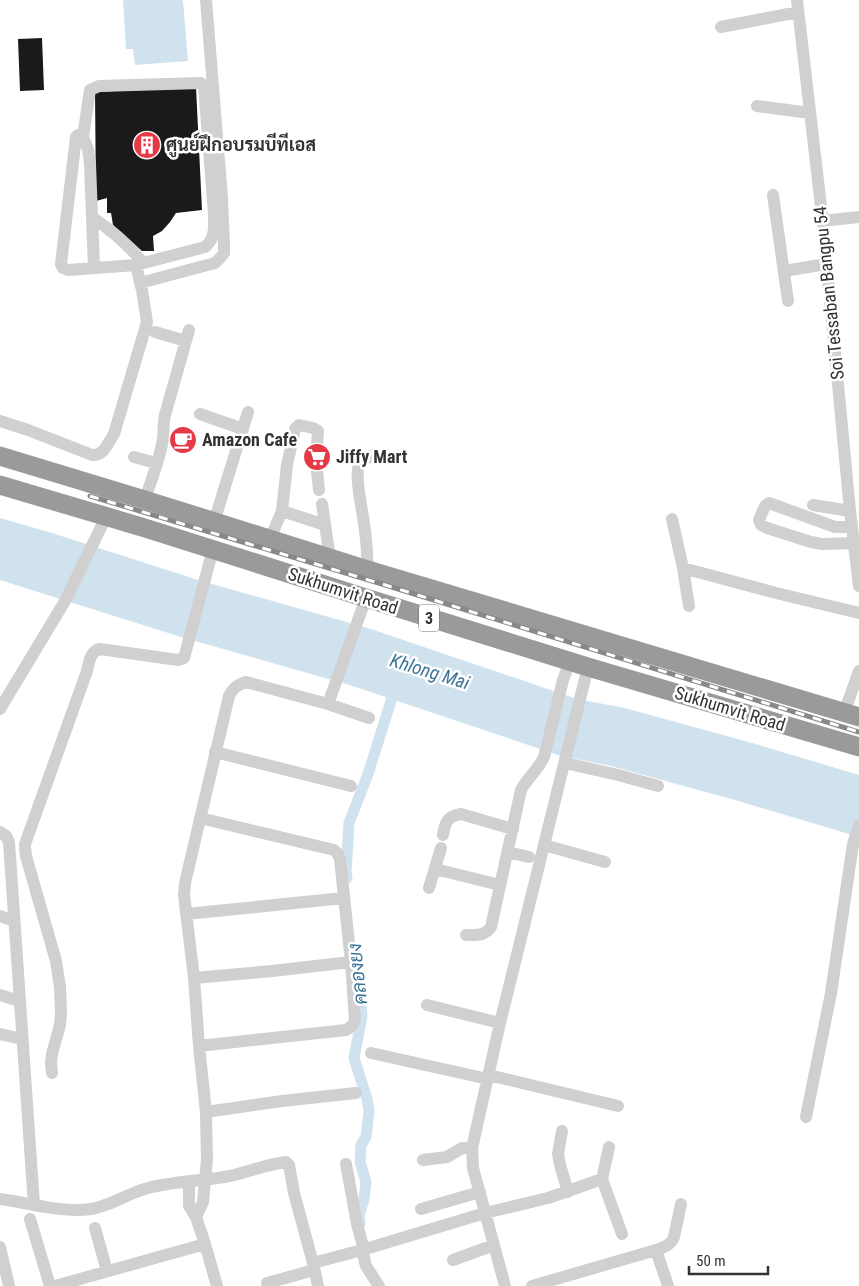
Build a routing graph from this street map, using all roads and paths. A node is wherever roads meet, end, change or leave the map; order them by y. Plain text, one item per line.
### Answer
1 (206, 0) edge
2 (798, 6) edge
3 (721, 27) dead end
4 (757, 106) dead end
5 (810, 113) junction
6 (83, 137) junction
7 (773, 195) dead end
8 (92, 217) junction
9 (859, 217) edge
10 (822, 220) junction
11 (140, 264) junction
12 (826, 264) junction
13 (94, 268) junction
14 (784, 271) junction
15 (141, 286) junction
16 (788, 301) dead end
17 (155, 332) dead end
18 (248, 412) dead end
19 (200, 414) dead end
20 (0, 421) edge
21 (243, 429) junction
22 (374, 455) dead end
23 (0, 456) edge
24 (134, 457) dead end
25 (156, 463) junction
26 (0, 485) edge
27 (319, 490) dead end
28 (145, 500) junction
29 (322, 504) dead end
30 (812, 505) dead end
31 (282, 511) junction
32 (850, 511) junction
33 (106, 517) junction
34 (672, 519) dead end
35 (214, 522) junction
36 (325, 525) junction
37 (830, 525) junction
38 (855, 536) edge
39 (270, 539) junction
40 (825, 544) junction
41 (213, 549) junction
42 (330, 558) junction
43 (683, 568) junction
44 (368, 570) junction
45 (859, 586) edge
46 (363, 606) junction
47 (689, 606) dead end
48 (859, 613) edge
49 (570, 661) junction
50 (588, 667) junction
51 (859, 674) edge
52 (330, 697) junction
53 (1, 705) edge
54 (852, 715) edge
55 (369, 718) dead end
56 (859, 747) edge
57 (215, 752) junction
58 (565, 761) junction
59 (351, 786) dead end
60 (658, 786) dead end
61 (200, 818) junction
62 (859, 826) edge
63 (513, 829) junction
64 (0, 832) edge
65 (544, 845) junction
66 (855, 848) edge
67 (508, 852) junction
68 (529, 857) dead end
69 (605, 862) dead end
70 (435, 869) junction
71 (500, 885) junction
72 (429, 888) dead end
73 (344, 898) junction
74 (186, 914) junction
75 (0, 916) edge
76 (14, 921) junction
77 (466, 935) dead end
78 (351, 962) junction
79 (194, 978) junction
80 (0, 995) edge
81 (19, 1001) junction
82 (427, 1005) dead end
83 (500, 1023) junction
84 (0, 1034) edge
85 (22, 1039) junction
86 (199, 1046) junction
87 (372, 1053) dead end
88 (52, 1073) dead end
89 (488, 1077) junction
90 (356, 1093) dead end
91 (618, 1106) dead end
92 (206, 1112) junction
93 (806, 1117) dead end
94 (562, 1132) dead end
95 (609, 1147) dead end
96 (472, 1148) junction
97 (423, 1160) dead end
98 (346, 1164) dead end
99 (205, 1177) junction
100 (602, 1179) junction
101 (189, 1182) junction
102 (480, 1192) junction
103 (568, 1192) junction
104 (0, 1199) edge
105 (34, 1200) junction
106 (681, 1204) dead end
107 (422, 1209) dead end
108 (485, 1213) junction
109 (196, 1217) junction
110 (30, 1219) dead end
111 (95, 1228) dead end
112 (622, 1234) dead end
113 (206, 1244) junction
114 (494, 1245) junction
115 (0, 1247) edge
116 (365, 1249) junction
117 (656, 1250) junction
118 (453, 1260) dead end
119 (314, 1266) junction
120 (106, 1272) junction
121 (267, 1283) dead end
122 (9, 1286) edge
123 (50, 1286) edge
124 (55, 1286) edge
125 (217, 1286) edge
126 (318, 1286) edge
127 (379, 1286) edge
128 (505, 1286) edge
129 (532, 1286) edge
130 (668, 1286) edge

1 - 15 street
2 - 3 street
2 - 5 street, Soi Tessaban Bangpu 54
4 - 5 street
5 - 10 street, Soi Tessaban Bangpu 54
6 - 8 street
6 - 11 street
6 - 13 street
7 - 14 street
8 - 11 street
8 - 13 street
9 - 10 street
10 - 12 street, Soi Tessaban Bangpu 54
11 - 13 street
11 - 15 street
12 - 14 street
12 - 32 street, Soi Tessaban Bangpu 54
14 - 16 street
15 - 20 street
17 - 25 street
18 - 21 street
19 - 21 street
21 - 35 street
22 - 44 street
23 - 28 highway, Sukhumvit Road / 3
24 - 25 street
25 - 28 street
26 - 33 highway, Sukhumvit Road / 3
27 - 31 street
28 - 35 highway, Sukhumvit Road / 3
29 - 36 street
30 - 32 street
31 - 36 street
31 - 39 street
32 - 38 street, Soi Tessaban Bangpu 54
33 - 41 highway, Sukhumvit Road / 3
33 - 53 street
34 - 43 street
35 - 39 highway, Sukhumvit Road / 3
36 - 42 street
37 - 38 street
37 - 40 street
37 - 40 street
38 - 40 street
38 - 45 street, Soi Tessaban Bangpu 54
39 - 42 highway, Sukhumvit Road / 3
41 - 46 highway, Sukhumvit Road / 3
41 - 88 street
42 - 44 highway, Sukhumvit Road / 3
43 - 47 street
43 - 48 street
44 - 54 highway, Sukhumvit Road / 3
46 - 49 highway, Sukhumvit Road / 3
46 - 52 street
49 - 50 highway, Sukhumvit Road / 3
49 - 63 street
50 - 56 highway, Sukhumvit Road / 3
50 - 58 street
51 - 54 street
52 - 55 street
52 - 57 street
57 - 59 street
57 - 61 street
58 - 60 street
58 - 65 street
61 - 73 street
61 - 74 street
62 - 66 street
63 - 67 street
63 - 70 street
64 - 76 street
65 - 69 street
65 - 83 street
66 - 93 street
67 - 68 street
67 - 71 street
70 - 71 street
70 - 72 street
71 - 77 street
73 - 74 street
73 - 78 street
74 - 79 street
75 - 76 street
76 - 81 street
78 - 79 street
78 - 86 street
79 - 86 street
80 - 81 street
81 - 85 street
82 - 83 street
83 - 89 street
84 - 85 street
85 - 105 street
86 - 92 street
87 - 89 street
89 - 91 street
89 - 96 street
90 - 92 street
92 - 99 street
94 - 103 street
95 - 100 street
96 - 97 street
96 - 102 street
98 - 116 street
99 - 101 street
99 - 109 street
99 - 119 street
100 - 103 street
100 - 112 street
101 - 105 street
101 - 109 street
102 - 107 street
102 - 108 street
103 - 108 street
104 - 105 street
106 - 117 street
108 - 114 street
108 - 116 street
109 - 113 street
110 - 123 street
111 - 120 street
113 - 120 street
113 - 125 street
114 - 118 street
114 - 128 street
115 - 122 street
116 - 119 street
116 - 127 street
117 - 129 street
117 - 130 street
119 - 121 street
119 - 126 street
120 - 124 street

